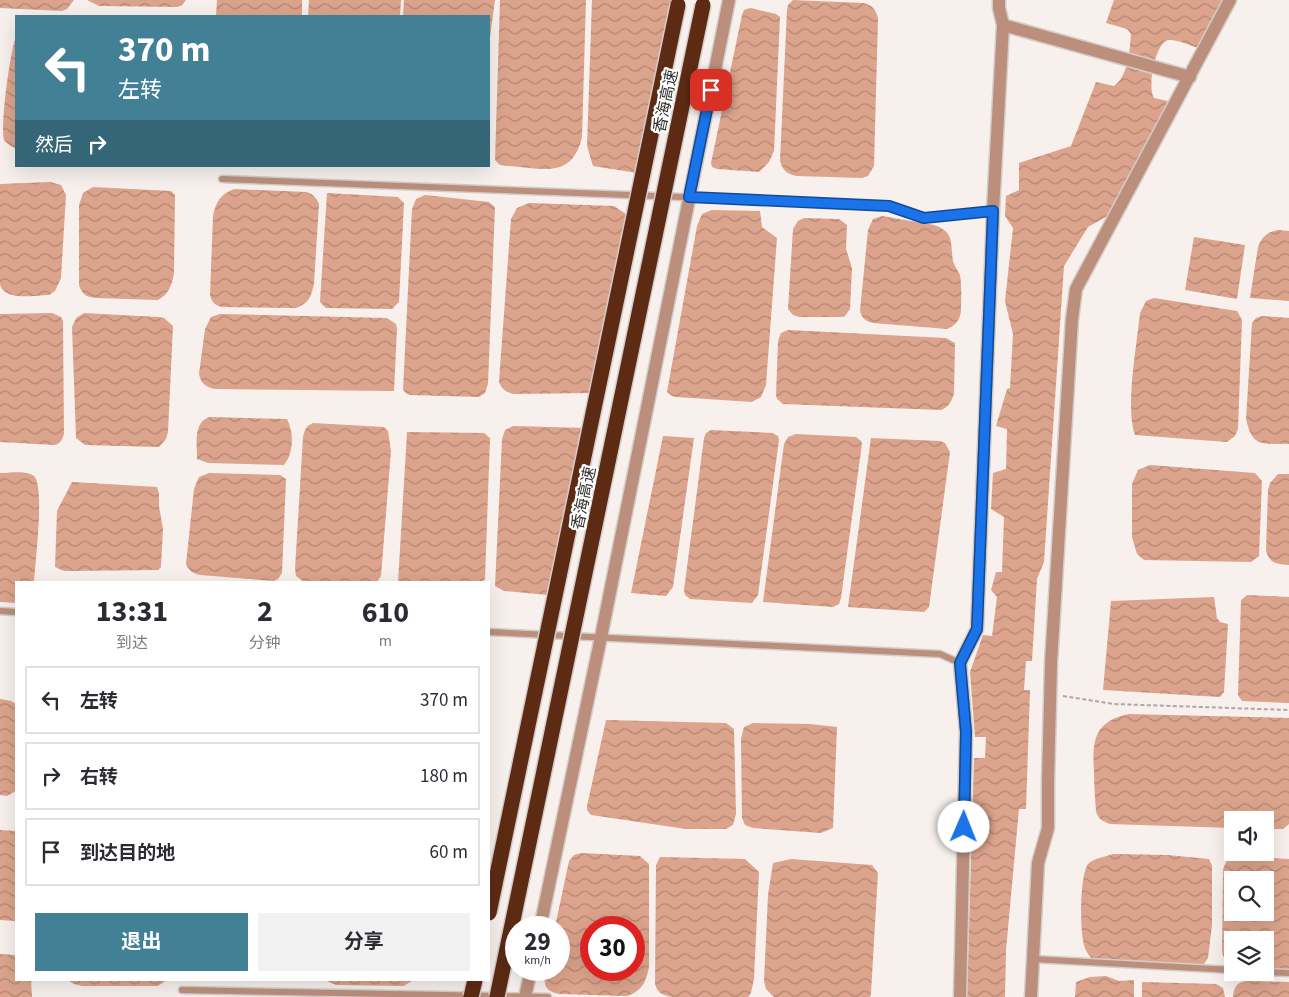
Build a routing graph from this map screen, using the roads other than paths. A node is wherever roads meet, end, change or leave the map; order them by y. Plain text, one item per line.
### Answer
1 (728, 0) edge
2 (999, 0) edge
3 (1230, 0) edge
4 (703, 5) dead end
5 (678, 6) dead end
6 (1002, 26) junction
7 (1190, 77) junction
8 (222, 179) dead end
9 (689, 197) junction
10 (993, 211) junction
11 (0, 612) edge
12 (15, 612) edge
13 (490, 632) edge
14 (601, 637) junction
15 (960, 663) junction
16 (490, 907) edge
17 (543, 916) edge
18 (1033, 959) junction
19 (1224, 970) edge
20 (1274, 973) edge
21 (1289, 974) edge
22 (475, 981) edge
23 (529, 981) edge
24 (182, 990) dead end
25 (471, 997) edge
26 (497, 997) edge
27 (526, 997) edge
28 (548, 997) edge
29 (960, 997) edge
30 (1031, 997) edge

1 - 9 street
2 - 6 street
3 - 7 street
4 - 26 highway, 香海高速, bridge
5 - 16 highway, 香海高速, bridge
6 - 7 street
6 - 10 street
7 - 18 street
8 - 9 lane
9 - 10 lane
9 - 14 street
10 - 15 street
11 - 12 lane
13 - 14 lane
14 - 15 lane
14 - 17 street
15 - 29 street
18 - 19 lane
18 - 30 street
20 - 21 lane
22 - 25 highway, bridge
23 - 27 street
24 - 27 lane
27 - 28 lane

